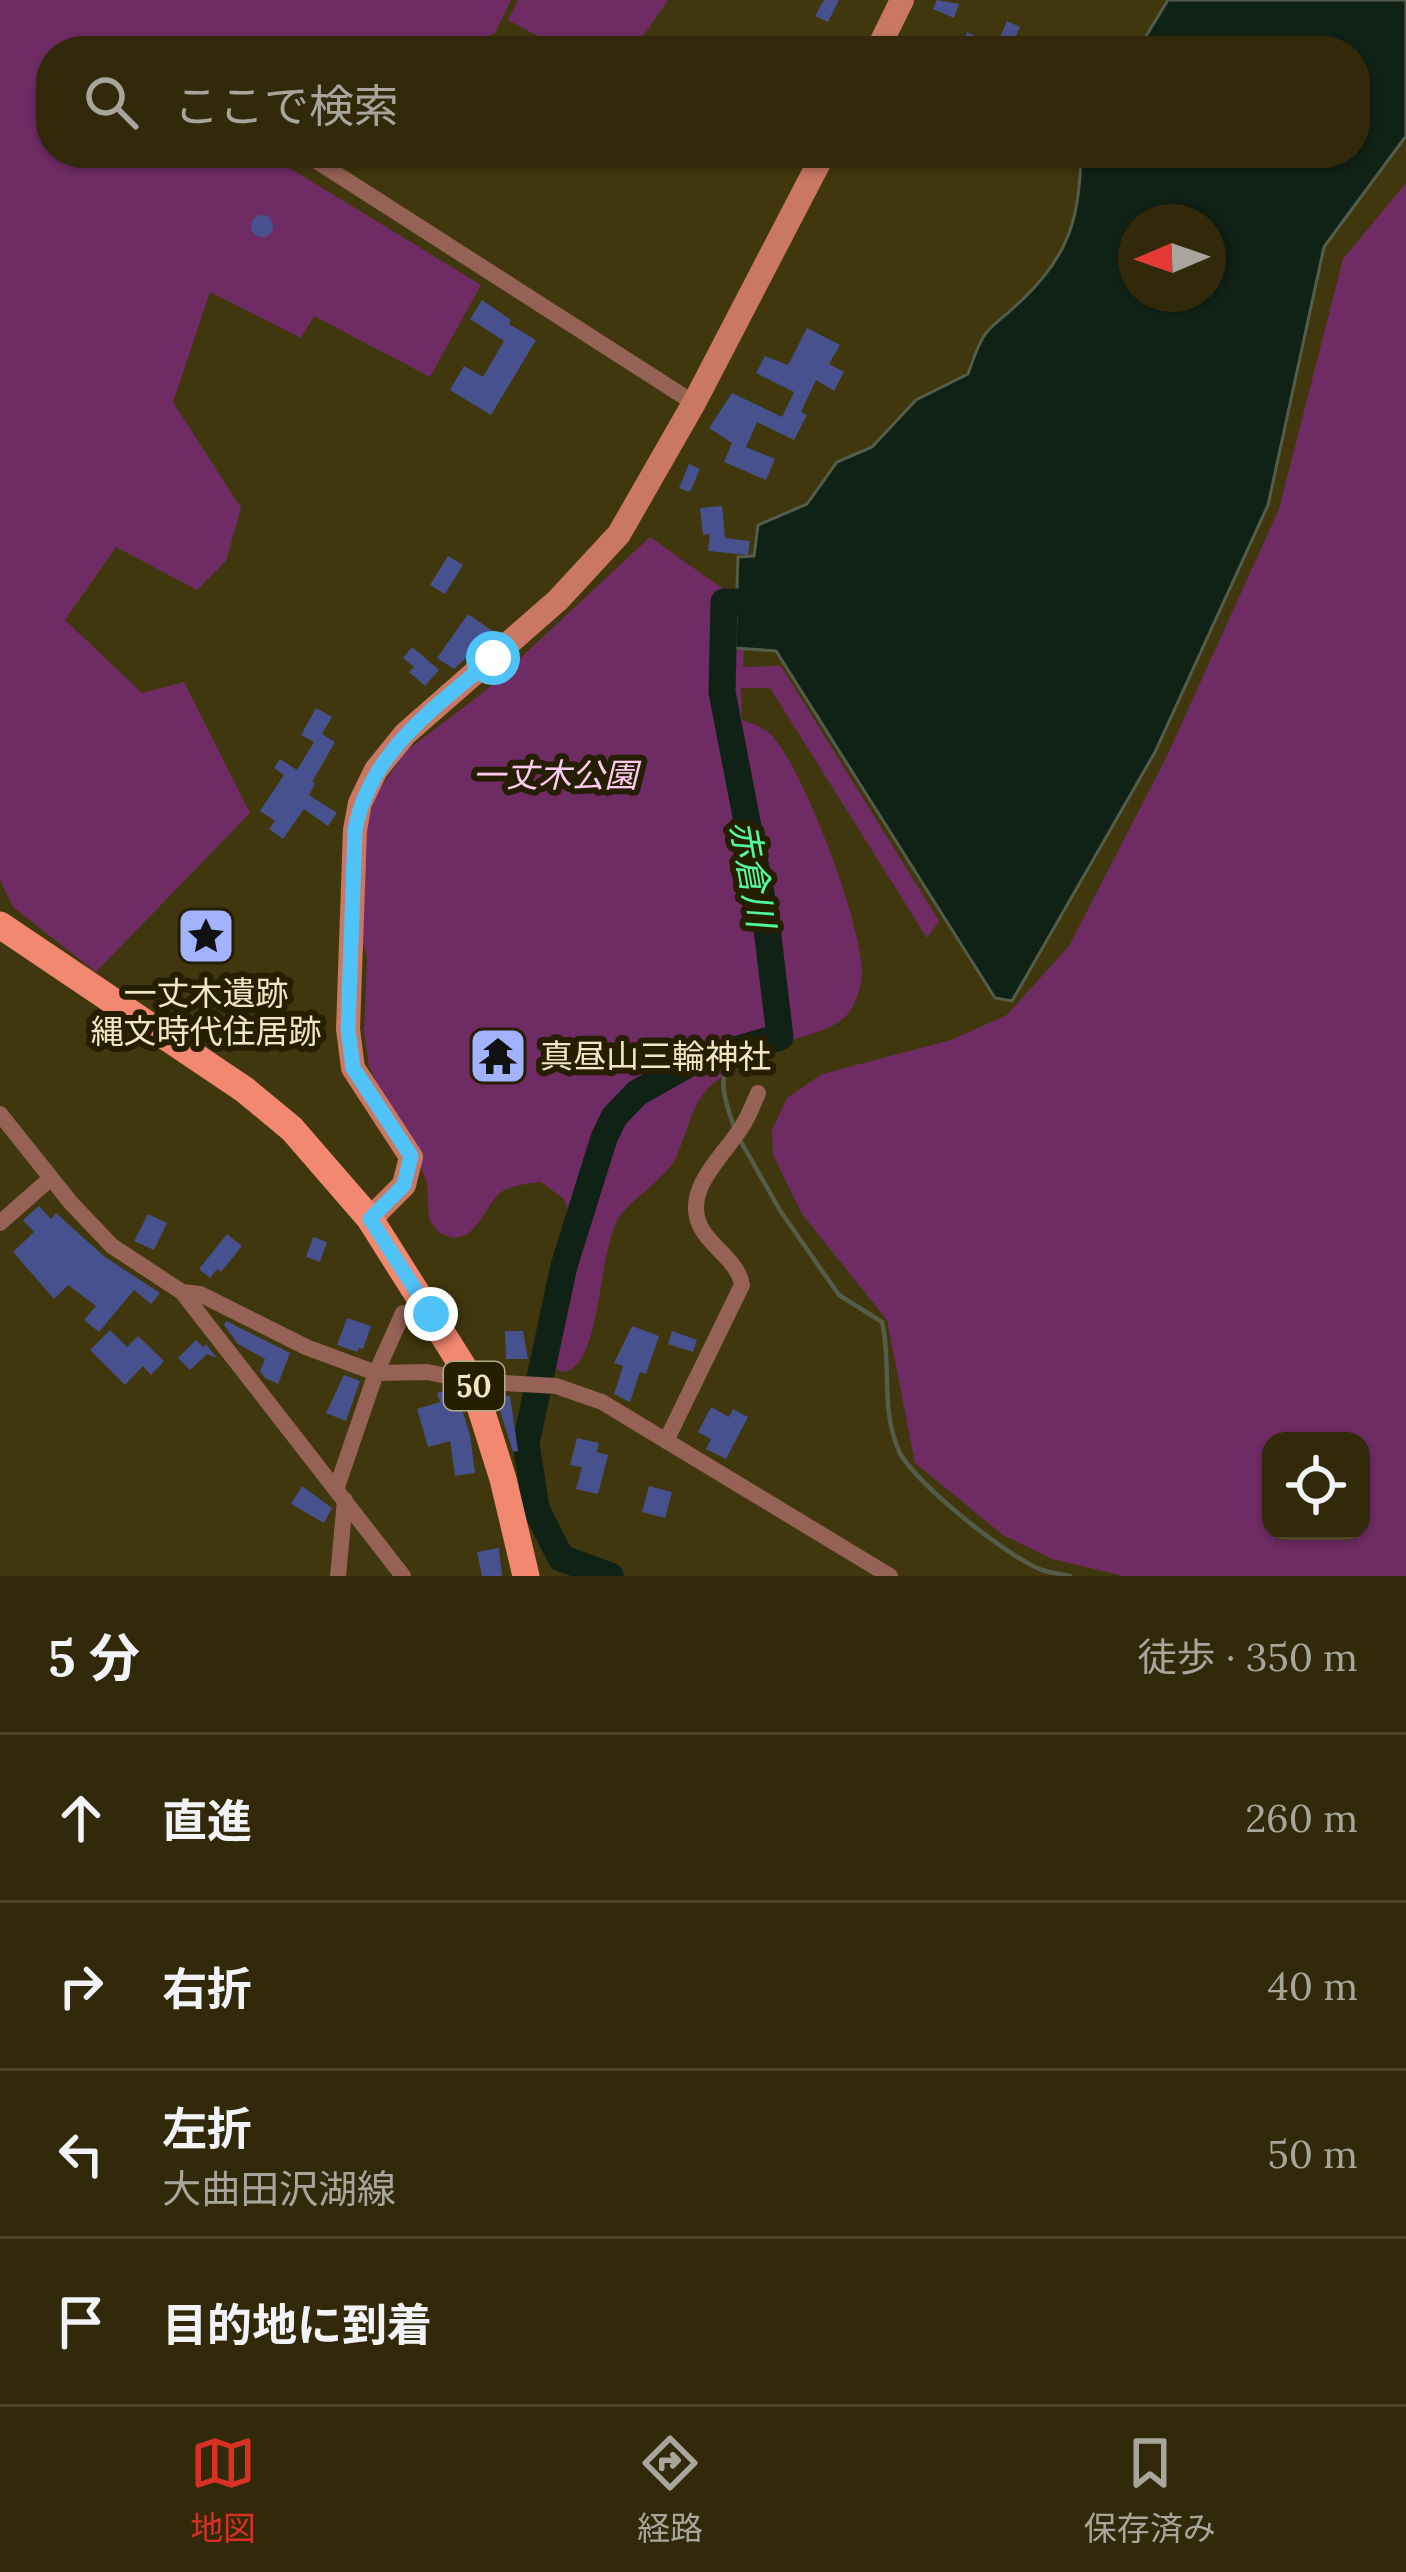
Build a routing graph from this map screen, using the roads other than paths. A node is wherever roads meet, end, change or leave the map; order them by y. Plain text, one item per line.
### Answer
1 (902, 0) edge
2 (884, 36) edge
3 (327, 168) edge
4 (816, 168) edge
5 (694, 403) junction
6 (0, 925) edge
7 (758, 1094) dead end
8 (0, 1114) edge
9 (51, 1178) junction
10 (370, 1219) junction
11 (0, 1223) edge
12 (182, 1292) junction
13 (403, 1312) dead end
14 (376, 1373) junction
15 (472, 1381) junction
16 (666, 1441) junction
17 (341, 1493) junction
18 (338, 1576) edge
19 (403, 1576) edge
20 (526, 1576) edge
21 (890, 1576) edge

1 - 2 street
3 - 5 street
4 - 5 street
5 - 10 street
6 - 10 main road, 50
7 - 16 street
8 - 9 street
9 - 11 street
9 - 12 street
10 - 15 main road, 50
12 - 14 street
12 - 17 street
13 - 14 street
14 - 15 street
14 - 17 street
15 - 16 street
15 - 20 main road, 50
16 - 21 street
17 - 18 street
17 - 19 street

